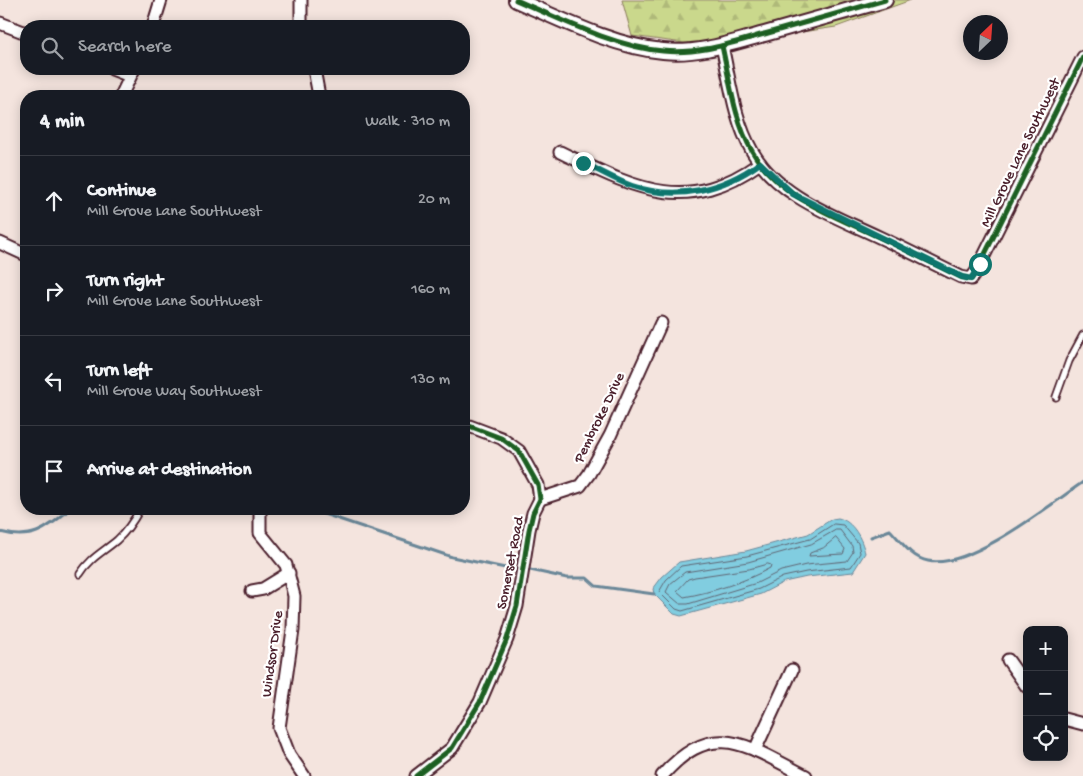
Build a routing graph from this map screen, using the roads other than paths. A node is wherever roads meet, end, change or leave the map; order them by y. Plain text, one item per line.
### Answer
1 (161, 0) edge
2 (300, 0) edge
3 (516, 0) edge
4 (885, 0) edge
5 (155, 20) edge
6 (301, 20) edge
7 (0, 23) edge
8 (20, 31) edge
9 (722, 46) junction
10 (1083, 57) edge
11 (131, 75) edge
12 (315, 75) edge
13 (124, 90) edge
14 (318, 90) edge
15 (560, 152) dead end
16 (760, 163) junction
17 (0, 243) edge
18 (20, 252) edge
19 (661, 323) dead end
20 (1083, 335) edge
21 (1056, 396) dead end
22 (470, 426) edge
23 (540, 498) junction
24 (137, 515) edge
25 (260, 515) edge
26 (290, 573) junction
27 (80, 574) dead end
28 (252, 591) dead end
29 (1008, 660) dead end
30 (792, 670) dead end
31 (1023, 681) edge
32 (1068, 720) edge
33 (1083, 724) edge
34 (755, 750) junction
35 (304, 776) edge
36 (416, 776) edge
37 (662, 776) edge
38 (806, 776) edge

1 - 5 street
2 - 6 street
3 - 9 street
4 - 9 street
7 - 8 street
9 - 16 street, Mill Grove Lane Southwest
10 - 16 street, Mill Grove Lane Southwest
11 - 13 street
12 - 14 street
15 - 16 street
17 - 18 street
19 - 23 street, Pembroke Drive
20 - 21 lane
22 - 23 street
23 - 36 street, Somerset Road
24 - 27 lane
25 - 26 street, Windsor Drive
26 - 28 street
26 - 35 street, Windsor Drive
29 - 31 street
30 - 34 street
32 - 33 street
34 - 37 street
34 - 38 street

